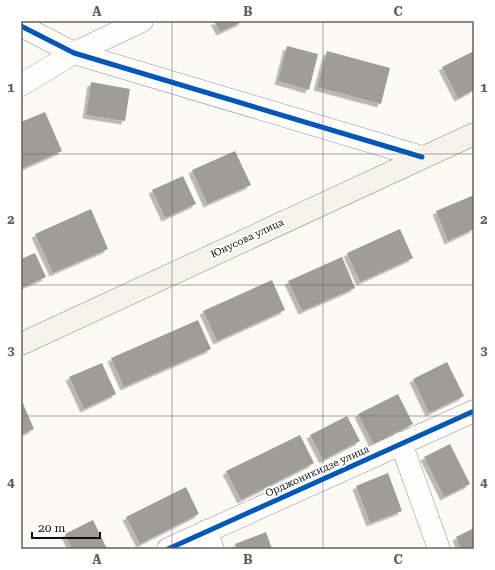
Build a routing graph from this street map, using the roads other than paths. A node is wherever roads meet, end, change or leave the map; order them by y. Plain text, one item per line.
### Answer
1 (142, 21) edge
2 (21, 26) edge
3 (74, 53) junction
4 (21, 85) edge
5 (474, 134) edge
6 (422, 157) junction
7 (21, 344) edge
8 (474, 411) edge
9 (401, 443) junction
10 (210, 540) edge
11 (168, 549) edge
12 (439, 549) edge

1 - 3 street
2 - 3 street
3 - 4 street
3 - 6 street
5 - 6 main road, Юнусова улица
6 - 7 main road, Юнусова улица
8 - 9 street, Орджоникидзе улица
9 - 10 street, Орджоникидзе улица
9 - 12 street
10 - 11 street, Орджоникидзе улица

